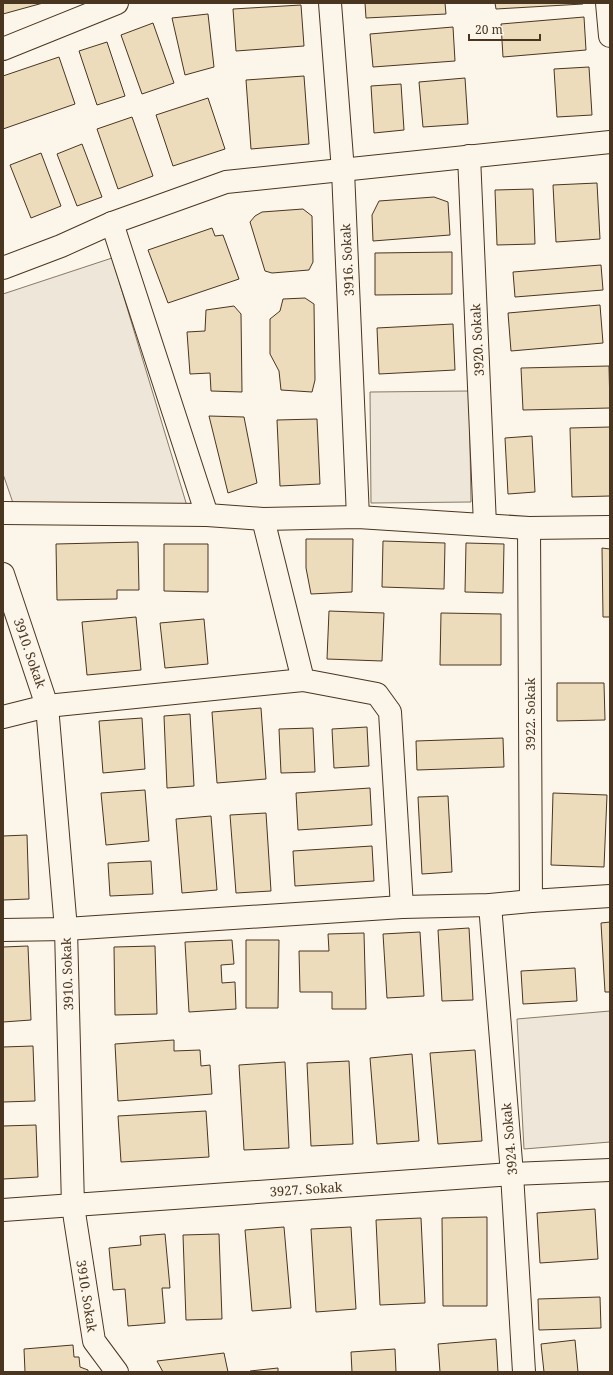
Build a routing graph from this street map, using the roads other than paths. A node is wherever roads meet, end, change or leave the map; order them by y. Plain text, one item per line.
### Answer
1 (117, 3) edge
2 (330, 3) edge
3 (607, 3) edge
4 (610, 36) edge
5 (3, 49) edge
6 (610, 142) edge
7 (469, 156) junction
8 (343, 171) junction
9 (112, 223) junction
10 (3, 268) edge
11 (3, 513) edge
12 (207, 515) junction
13 (358, 517) junction
14 (263, 519) junction
15 (485, 525) junction
16 (610, 527) edge
17 (529, 528) junction
18 (3, 574) edge
19 (303, 680) junction
20 (47, 706) junction
21 (3, 717) edge
22 (610, 896) edge
23 (531, 900) junction
24 (490, 906) junction
25 (402, 907) junction
26 (66, 929) junction
27 (3, 930) edge
28 (610, 1170) edge
29 (512, 1174) junction
30 (73, 1206) junction
31 (3, 1210) edge
32 (117, 1372) edge
33 (524, 1372) edge

1 - 5 street
2 - 8 street, 3916. Sokak
3 - 4 street
6 - 7 street
7 - 8 street
7 - 15 street, 3920. Sokak
8 - 9 street
8 - 13 street, 3916. Sokak
9 - 10 street
9 - 12 street
11 - 12 street
12 - 14 street
13 - 14 street
13 - 15 street
14 - 19 street
15 - 17 street
16 - 17 street
17 - 23 street, 3922. Sokak
18 - 20 street, 3910. Sokak
19 - 20 street
19 - 25 street
20 - 21 street
20 - 26 street, 3910. Sokak
22 - 23 street
23 - 24 street
24 - 25 street
24 - 29 street, 3924. Sokak
25 - 26 street
26 - 27 street
26 - 30 street, 3910. Sokak
28 - 29 street, 3927. Sokak
29 - 30 street, 3927. Sokak
29 - 33 street, 3924. Sokak
30 - 31 street, 3927. Sokak
30 - 32 street, 3910. Sokak

